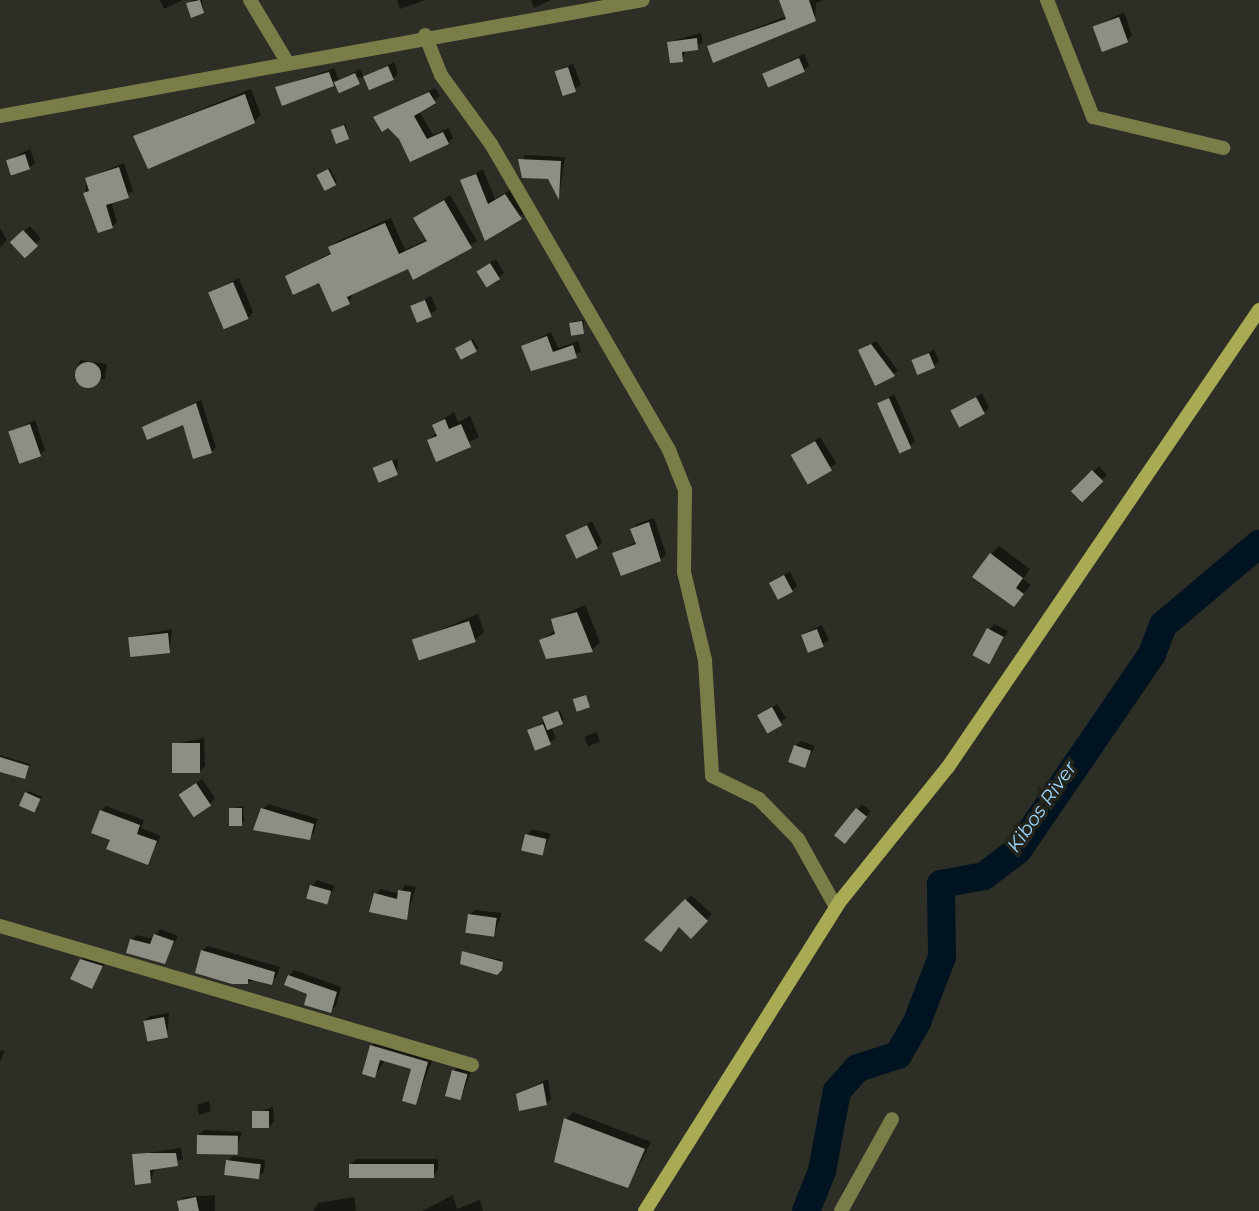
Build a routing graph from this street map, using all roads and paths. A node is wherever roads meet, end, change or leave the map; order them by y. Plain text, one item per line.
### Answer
1 (250, 0) edge
2 (643, 0) edge
3 (1047, 0) edge
4 (425, 35) junction
5 (286, 60) junction
6 (0, 116) edge
7 (1223, 148) dead end
8 (1259, 310) edge
9 (836, 907) junction
10 (0, 926) edge
11 (472, 1065) dead end
12 (891, 1119) dead end
13 (645, 1211) edge
14 (841, 1211) edge

1 - 5 street
2 - 4 street
3 - 7 street
4 - 5 street
4 - 9 street
5 - 6 street
8 - 9 main road
9 - 13 main road
10 - 11 street
12 - 14 street

